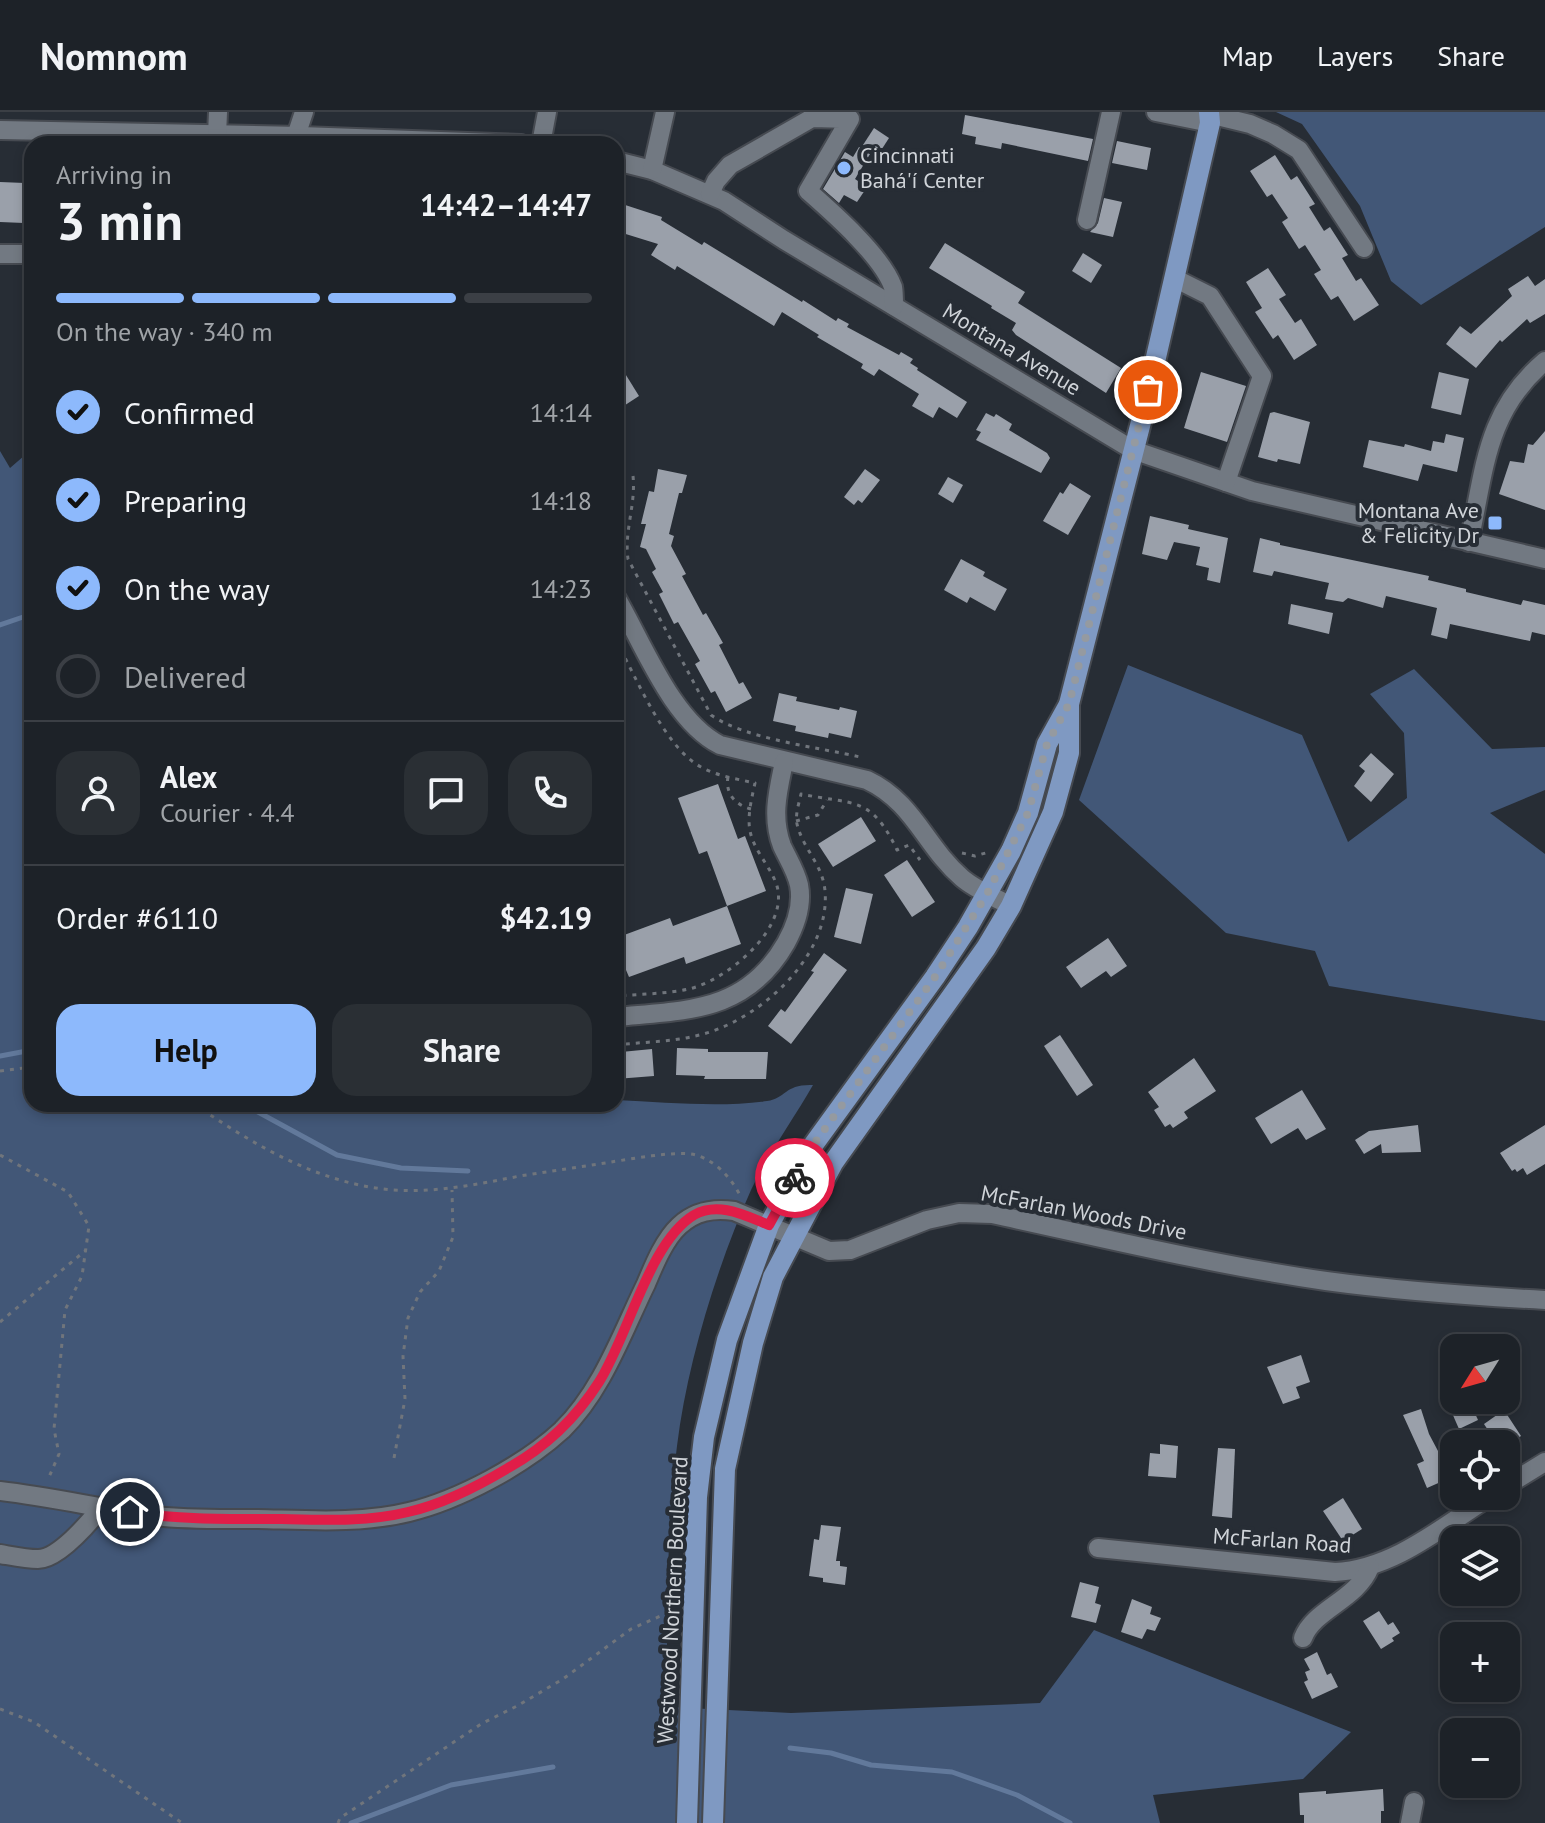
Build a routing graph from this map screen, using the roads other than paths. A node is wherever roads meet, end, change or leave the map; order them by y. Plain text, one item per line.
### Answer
1 (218, 112) edge
2 (304, 112) edge
3 (547, 112) edge
4 (665, 112) edge
5 (1111, 112) edge
6 (1156, 112) edge
7 (1213, 115) edge
8 (0, 130) edge
9 (217, 135) junction
10 (26, 136) edge
11 (156, 136) edge
12 (227, 136) edge
13 (299, 136) edge
14 (542, 136) edge
15 (624, 163) edge
16 (652, 170) junction
17 (710, 194) junction
18 (1087, 220) dead end
19 (1364, 248) dead end
20 (0, 254) edge
21 (24, 254) edge
22 (1174, 278) junction
23 (894, 306) junction
24 (1545, 361) edge
25 (1133, 450) junction
26 (1226, 482) junction
27 (1469, 542) junction
28 (1545, 559) edge
29 (624, 616) edge
30 (1069, 704) junction
31 (784, 762) junction
32 (987, 894) junction
33 (1011, 906) junction
34 (624, 1016) edge
35 (769, 1225) junction
36 (792, 1237) junction
37 (1545, 1300) edge
38 (1545, 1462) edge
39 (1520, 1477) edge
40 (0, 1491) edge
41 (101, 1508) junction
42 (1469, 1510) edge
43 (1098, 1548) dead end
44 (0, 1554) edge
45 (1370, 1567) junction
46 (692, 1633) junction
47 (718, 1634) junction
48 (1303, 1638) dead end
49 (1414, 1802) dead end
50 (687, 1823) edge
51 (713, 1823) edge
52 (1410, 1823) edge

1 - 9 street
2 - 13 street
3 - 14 street
4 - 16 street
5 - 18 street
6 - 7 street
7 - 19 street
7 - 22 main road, Westwood Northern Boulevard
8 - 10 street
9 - 11 street
9 - 12 street
15 - 16 street, Montana Avenue
16 - 17 street, Montana Avenue
17 - 23 street, Montana Avenue
17 - 23 street
20 - 21 street
22 - 25 main road, Westwood Northern Boulevard
22 - 26 street
23 - 25 street, Montana Avenue
24 - 27 street
25 - 26 street, Montana Avenue
25 - 30 main road, Westwood Northern Boulevard
26 - 27 street, Montana Avenue
27 - 28 street, Montana Avenue
29 - 31 street
30 - 32 main road, Westwood Northern Boulevard
30 - 33 main road, Westwood Northern Boulevard
31 - 32 street
31 - 34 street
32 - 33 street
32 - 35 main road, Westwood Northern Boulevard
33 - 36 main road, Westwood Northern Boulevard
35 - 36 street, McFarlan Woods Drive
35 - 41 street, McFarlan Woods Drive
35 - 46 main road, Westwood Northern Boulevard
36 - 37 street, McFarlan Woods Drive
36 - 47 main road, Westwood Northern Boulevard
38 - 39 street
40 - 41 street, McFarlan Woods Drive
41 - 44 street
42 - 45 street, McFarlan Road
43 - 45 street, McFarlan Road
45 - 48 street
46 - 47 street
46 - 50 main road, Westwood Northern Boulevard
47 - 51 main road, Westwood Northern Boulevard
49 - 52 street

